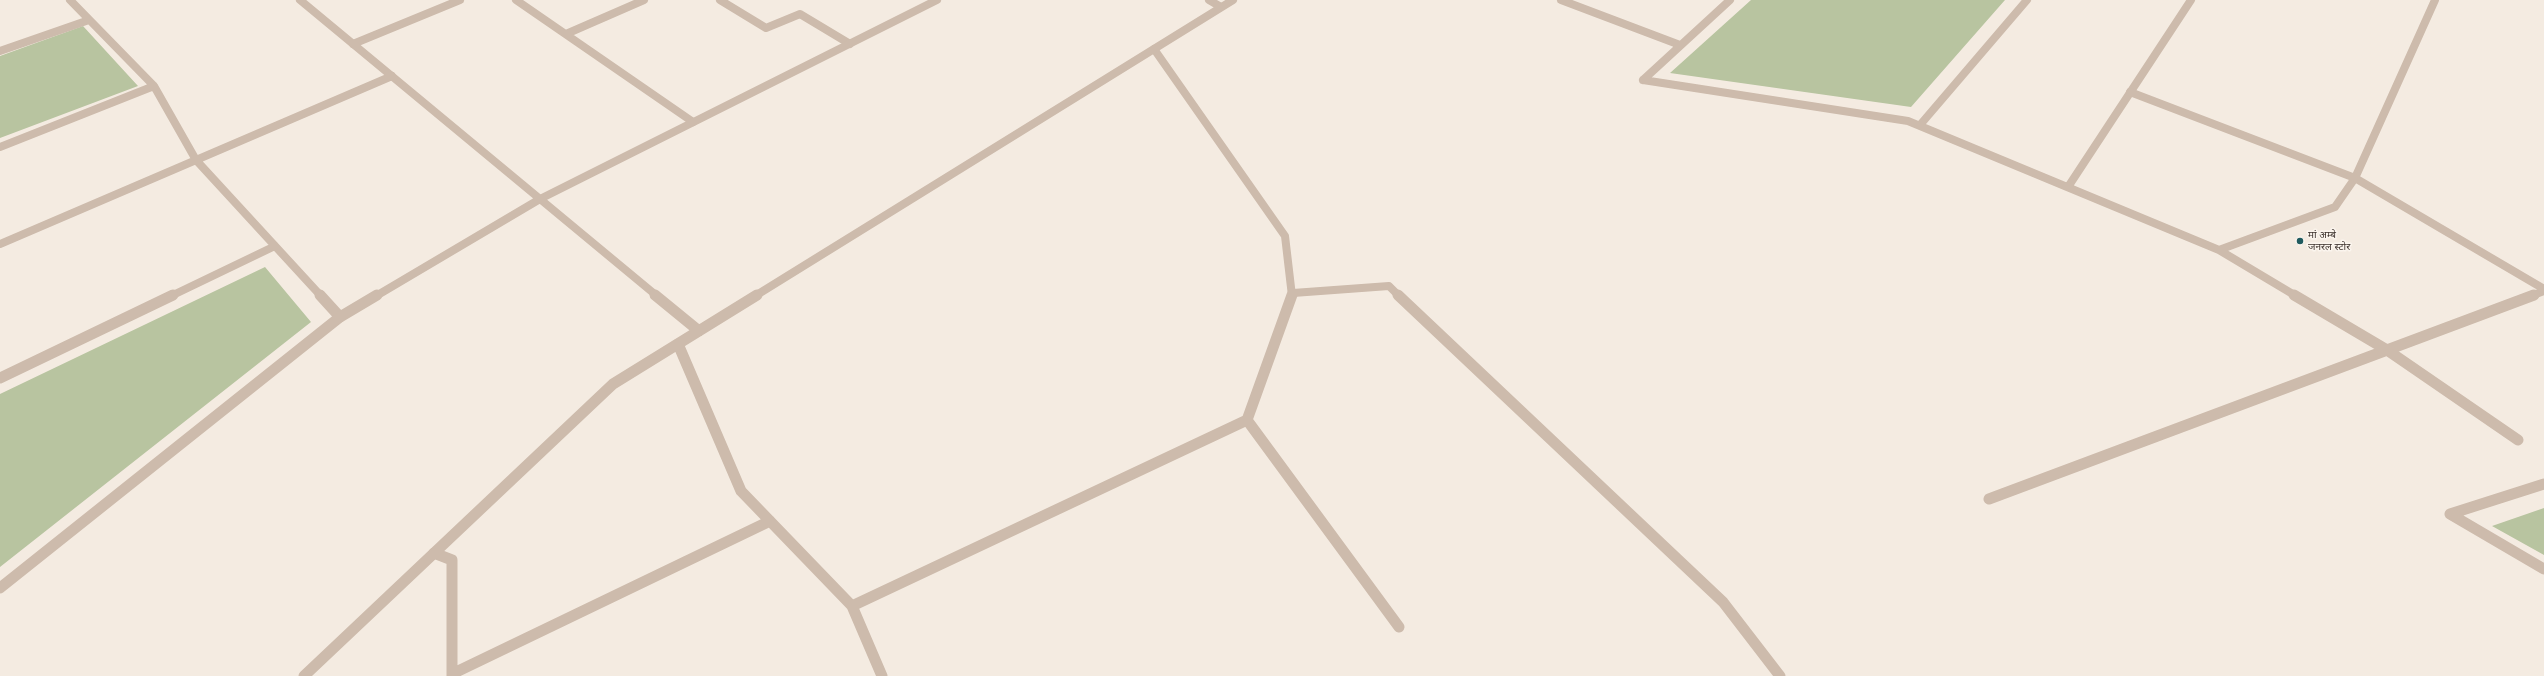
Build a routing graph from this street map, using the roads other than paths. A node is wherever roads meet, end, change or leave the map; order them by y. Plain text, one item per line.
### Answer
1 (70, 0) edge
2 (300, 0) edge
3 (460, 0) edge
4 (516, 0) edge
5 (644, 0) edge
6 (720, 0) edge
7 (938, 0) edge
8 (1209, 0) edge
9 (1233, 0) edge
10 (1561, 0) edge
11 (1730, 0) edge
12 (2027, 0) edge
13 (2191, 0) edge
14 (2435, 0) edge
15 (1221, 7) junction
16 (89, 20) junction
17 (566, 34) junction
18 (353, 44) junction
19 (850, 44) junction
20 (1680, 45) junction
21 (1154, 49) junction
22 (0, 51) edge
23 (392, 76) junction
24 (154, 86) junction
25 (2130, 92) junction
26 (693, 122) junction
27 (1920, 125) junction
28 (0, 147) edge
29 (196, 160) junction
30 (2355, 178) junction
31 (2068, 187) junction
32 (540, 199) junction
33 (0, 244) edge
34 (275, 246) junction
35 (2219, 250) junction
36 (2544, 290) edge
37 (1293, 293) junction
38 (340, 317) junction
39 (699, 331) junction
40 (678, 344) junction
41 (2386, 350) junction
42 (0, 378) edge
43 (1248, 420) junction
44 (2518, 440) dead end
45 (2544, 484) edge
46 (1989, 499) dead end
47 (770, 521) junction
48 (434, 553) junction
49 (2544, 569) edge
50 (0, 588) edge
51 (852, 606) junction
52 (1399, 627) dead end
53 (452, 675) edge
54 (304, 676) edge
55 (882, 676) edge
56 (1780, 676) edge

1 - 16 street
2 - 18 street
3 - 18 street
4 - 17 street
5 - 17 street
6 - 19 street
7 - 19 street
8 - 15 street
9 - 15 street
10 - 20 street
11 - 20 street
12 - 27 street
13 - 25 street
14 - 30 street
15 - 21 street
16 - 22 street
16 - 24 street
17 - 26 street
18 - 23 street
19 - 26 street
20 - 27 street
21 - 37 street
21 - 39 street
23 - 29 street
23 - 32 street
24 - 28 street
24 - 29 street
25 - 30 street
25 - 31 street
26 - 32 street
27 - 31 street
29 - 33 street
29 - 34 street
30 - 35 street
30 - 36 street
31 - 35 street
32 - 38 street
32 - 39 street
34 - 38 street
34 - 42 street
35 - 41 street
36 - 41 street
37 - 43 street
37 - 56 street
38 - 50 street
39 - 40 street
40 - 47 street
40 - 48 street
41 - 44 street
41 - 46 street
43 - 51 street
43 - 52 street
45 - 49 street
47 - 51 street
47 - 53 street
48 - 53 street
48 - 54 street
51 - 55 street

